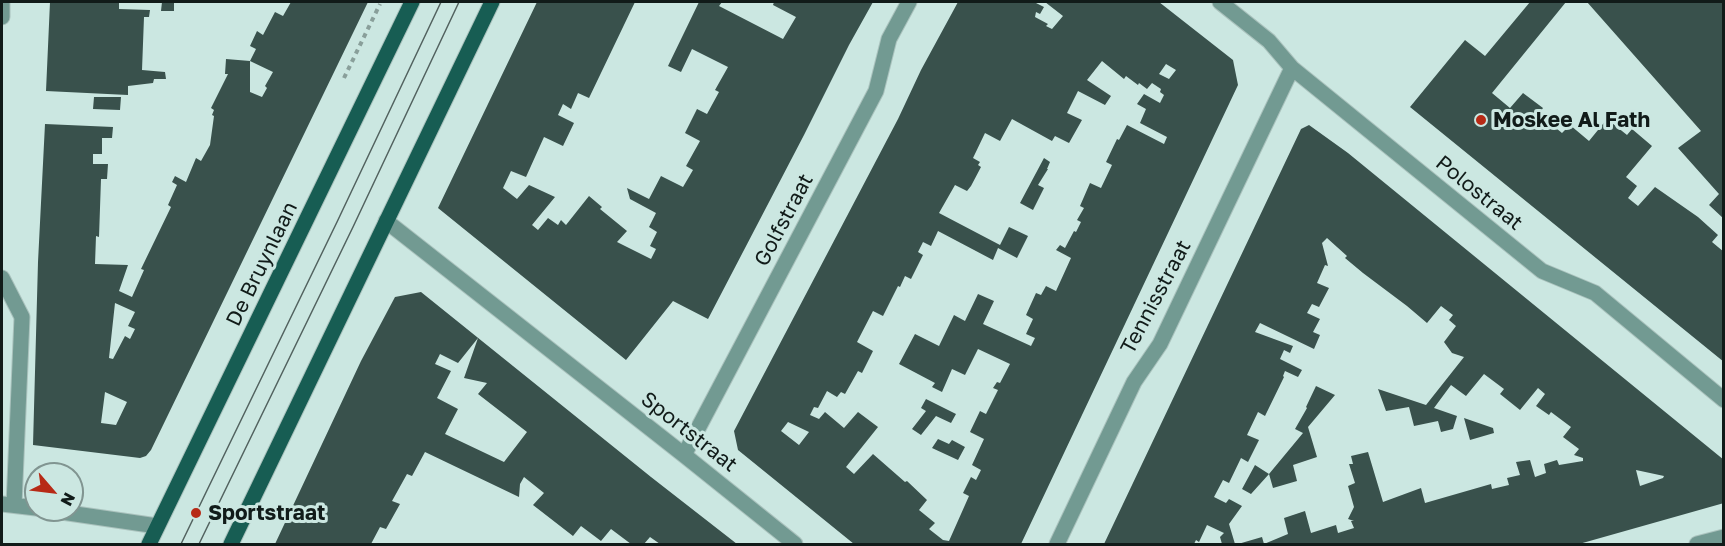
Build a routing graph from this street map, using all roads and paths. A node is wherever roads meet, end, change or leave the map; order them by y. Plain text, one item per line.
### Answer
1 (2, 2) edge
2 (412, 2) edge
3 (492, 2) edge
4 (909, 2) edge
5 (1220, 2) edge
6 (2, 17) edge
7 (1292, 68) junction
8 (386, 221) junction
9 (2, 278) edge
10 (1724, 400) edge
11 (684, 455) junction
12 (8, 504) edge
13 (24, 506) edge
14 (84, 515) edge
15 (157, 526) junction
16 (1724, 537) edge
17 (148, 544) edge
18 (231, 544) edge
19 (795, 544) edge
20 (1058, 544) edge
21 (1696, 544) edge

1 - 6 street
2 - 15 main road, De Bruynlaan
3 - 8 main road
4 - 11 street, Golfstraat
5 - 7 street, Polostraat
7 - 10 street, Polostraat
7 - 20 street, Tennisstraat
8 - 11 street, Sportstraat
8 - 18 main road
9 - 12 street
11 - 19 street, Sportstraat
12 - 13 street
14 - 15 street
15 - 17 main road, De Bruynlaan
16 - 21 street

